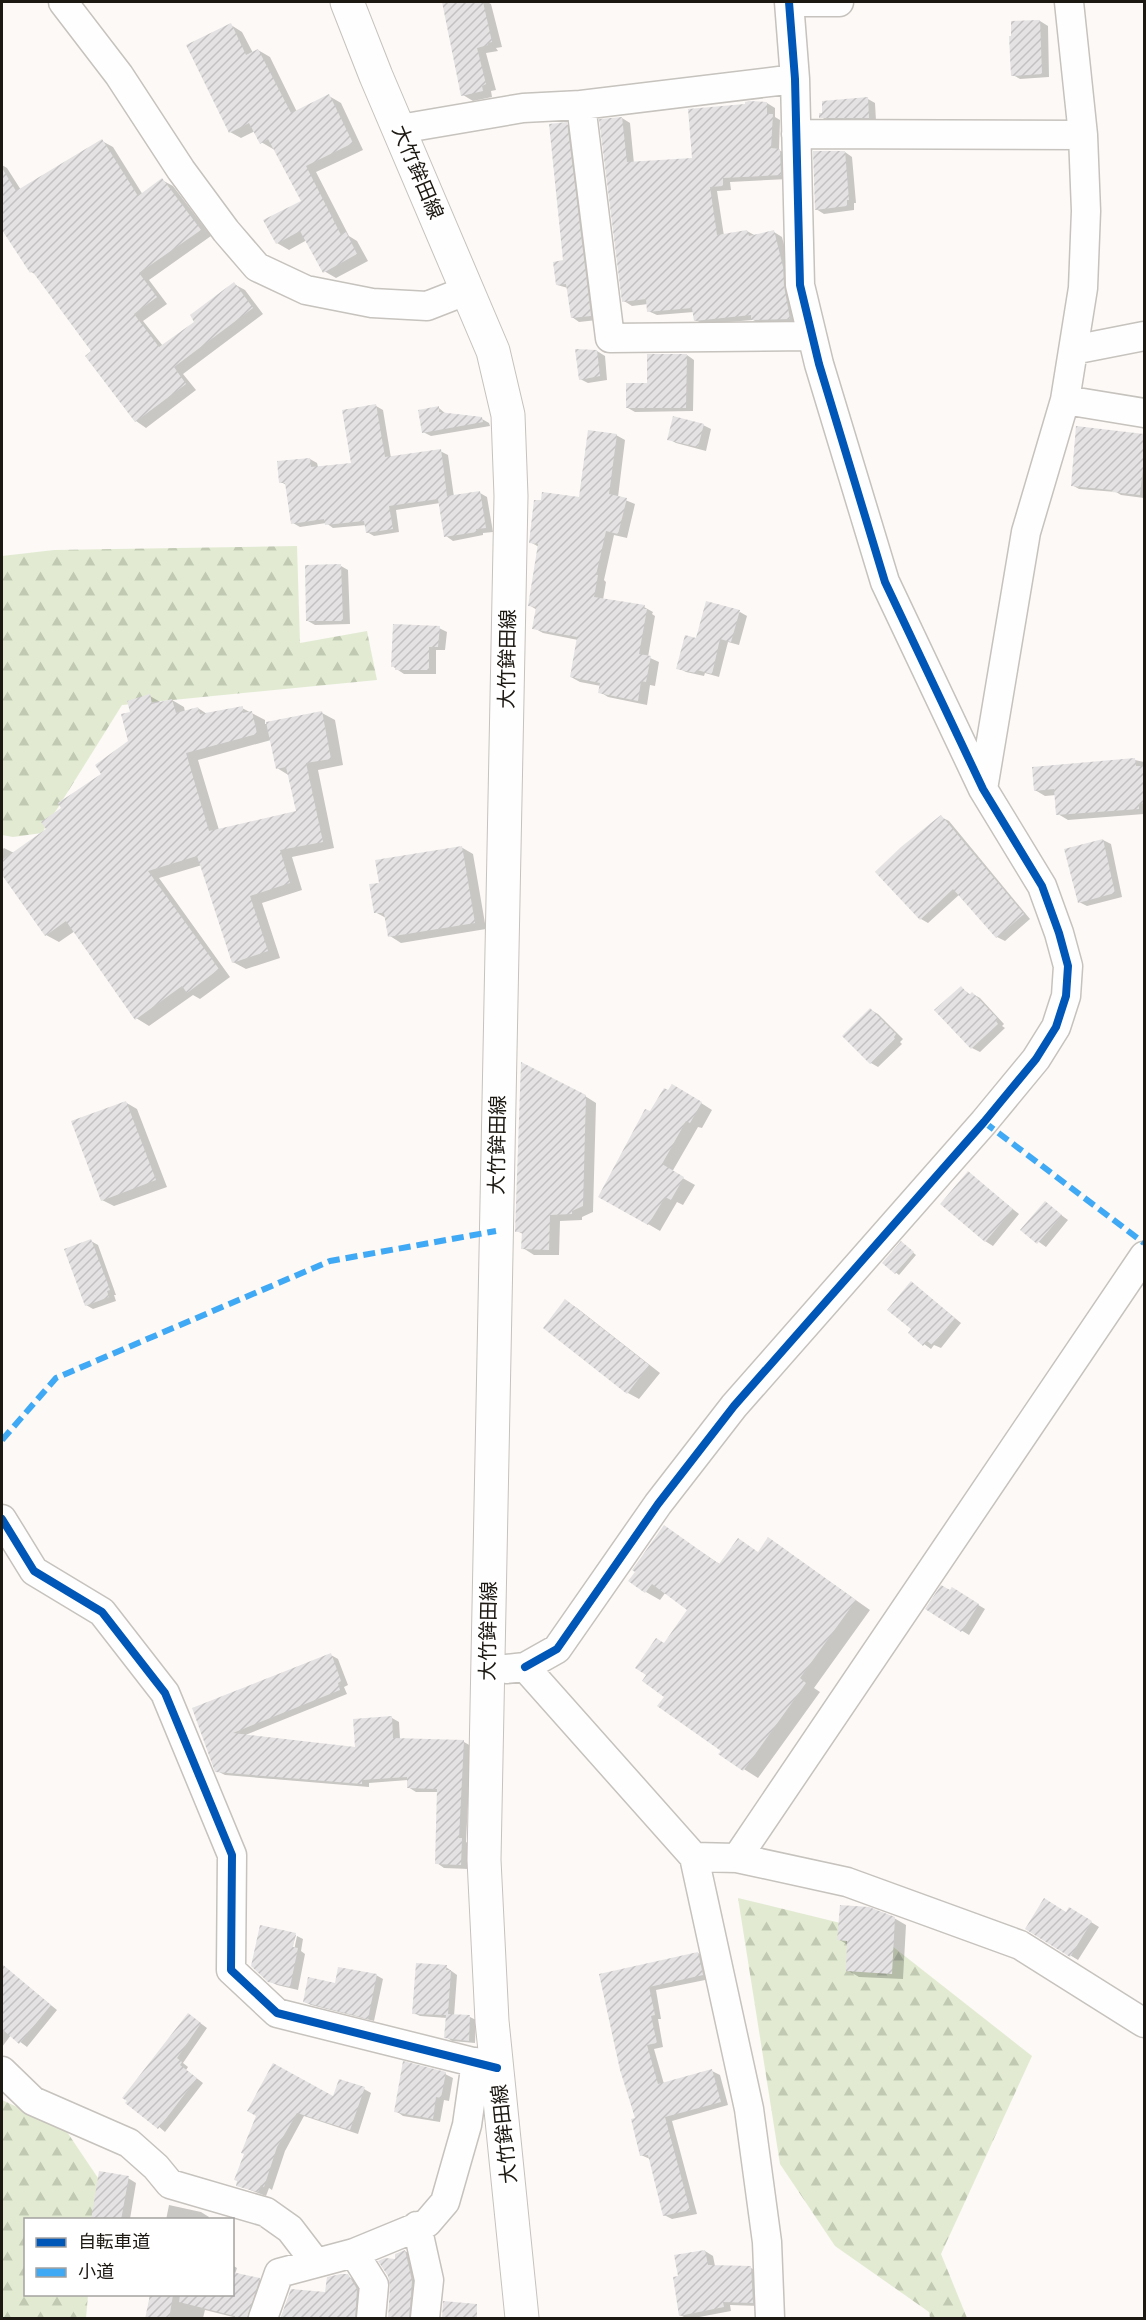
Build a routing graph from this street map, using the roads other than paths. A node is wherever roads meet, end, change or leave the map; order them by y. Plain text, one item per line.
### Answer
1 (63, 2) edge
2 (348, 2) edge
3 (789, 2) edge
4 (839, 2) edge
5 (1069, 2) edge
6 (795, 80) junction
7 (581, 105) junction
8 (400, 129) junction
9 (796, 134) junction
10 (1083, 135) junction
11 (468, 290) junction
12 (812, 336) junction
13 (1144, 336) edge
14 (1073, 350) junction
15 (1065, 400) junction
16 (1144, 412) edge
17 (983, 789) junction
18 (1144, 1256) edge
19 (2, 1519) edge
20 (525, 1667) junction
21 (487, 1670) junction
22 (694, 1857) junction
23 (737, 1858) junction
24 (1144, 2023) edge
25 (487, 2065) junction
26 (2, 2071) edge
27 (417, 2226) junction
28 (354, 2253) junction
29 (316, 2264) junction
30 (263, 2319) edge
31 (371, 2319) edge
32 (425, 2319) edge
33 (522, 2319) edge
34 (770, 2319) edge

1 - 11 street
2 - 8 main road, 大竹鉾田線
3 - 4 street
3 - 6 street
5 - 10 street
6 - 7 street
6 - 9 street
7 - 8 street
7 - 12 street
8 - 11 main road, 大竹鉾田線
9 - 10 street
9 - 12 street
10 - 14 street
11 - 21 main road, 大竹鉾田線
12 - 17 street
13 - 14 street
14 - 15 street
15 - 16 street
15 - 17 street
17 - 20 street
18 - 23 street
19 - 25 street
20 - 21 street
20 - 22 street
21 - 25 main road, 大竹鉾田線
22 - 23 street
22 - 34 street
23 - 24 street
25 - 27 street
25 - 33 main road, 大竹鉾田線
26 - 29 street
27 - 28 street
27 - 32 street
28 - 29 street
28 - 31 street
29 - 30 street

